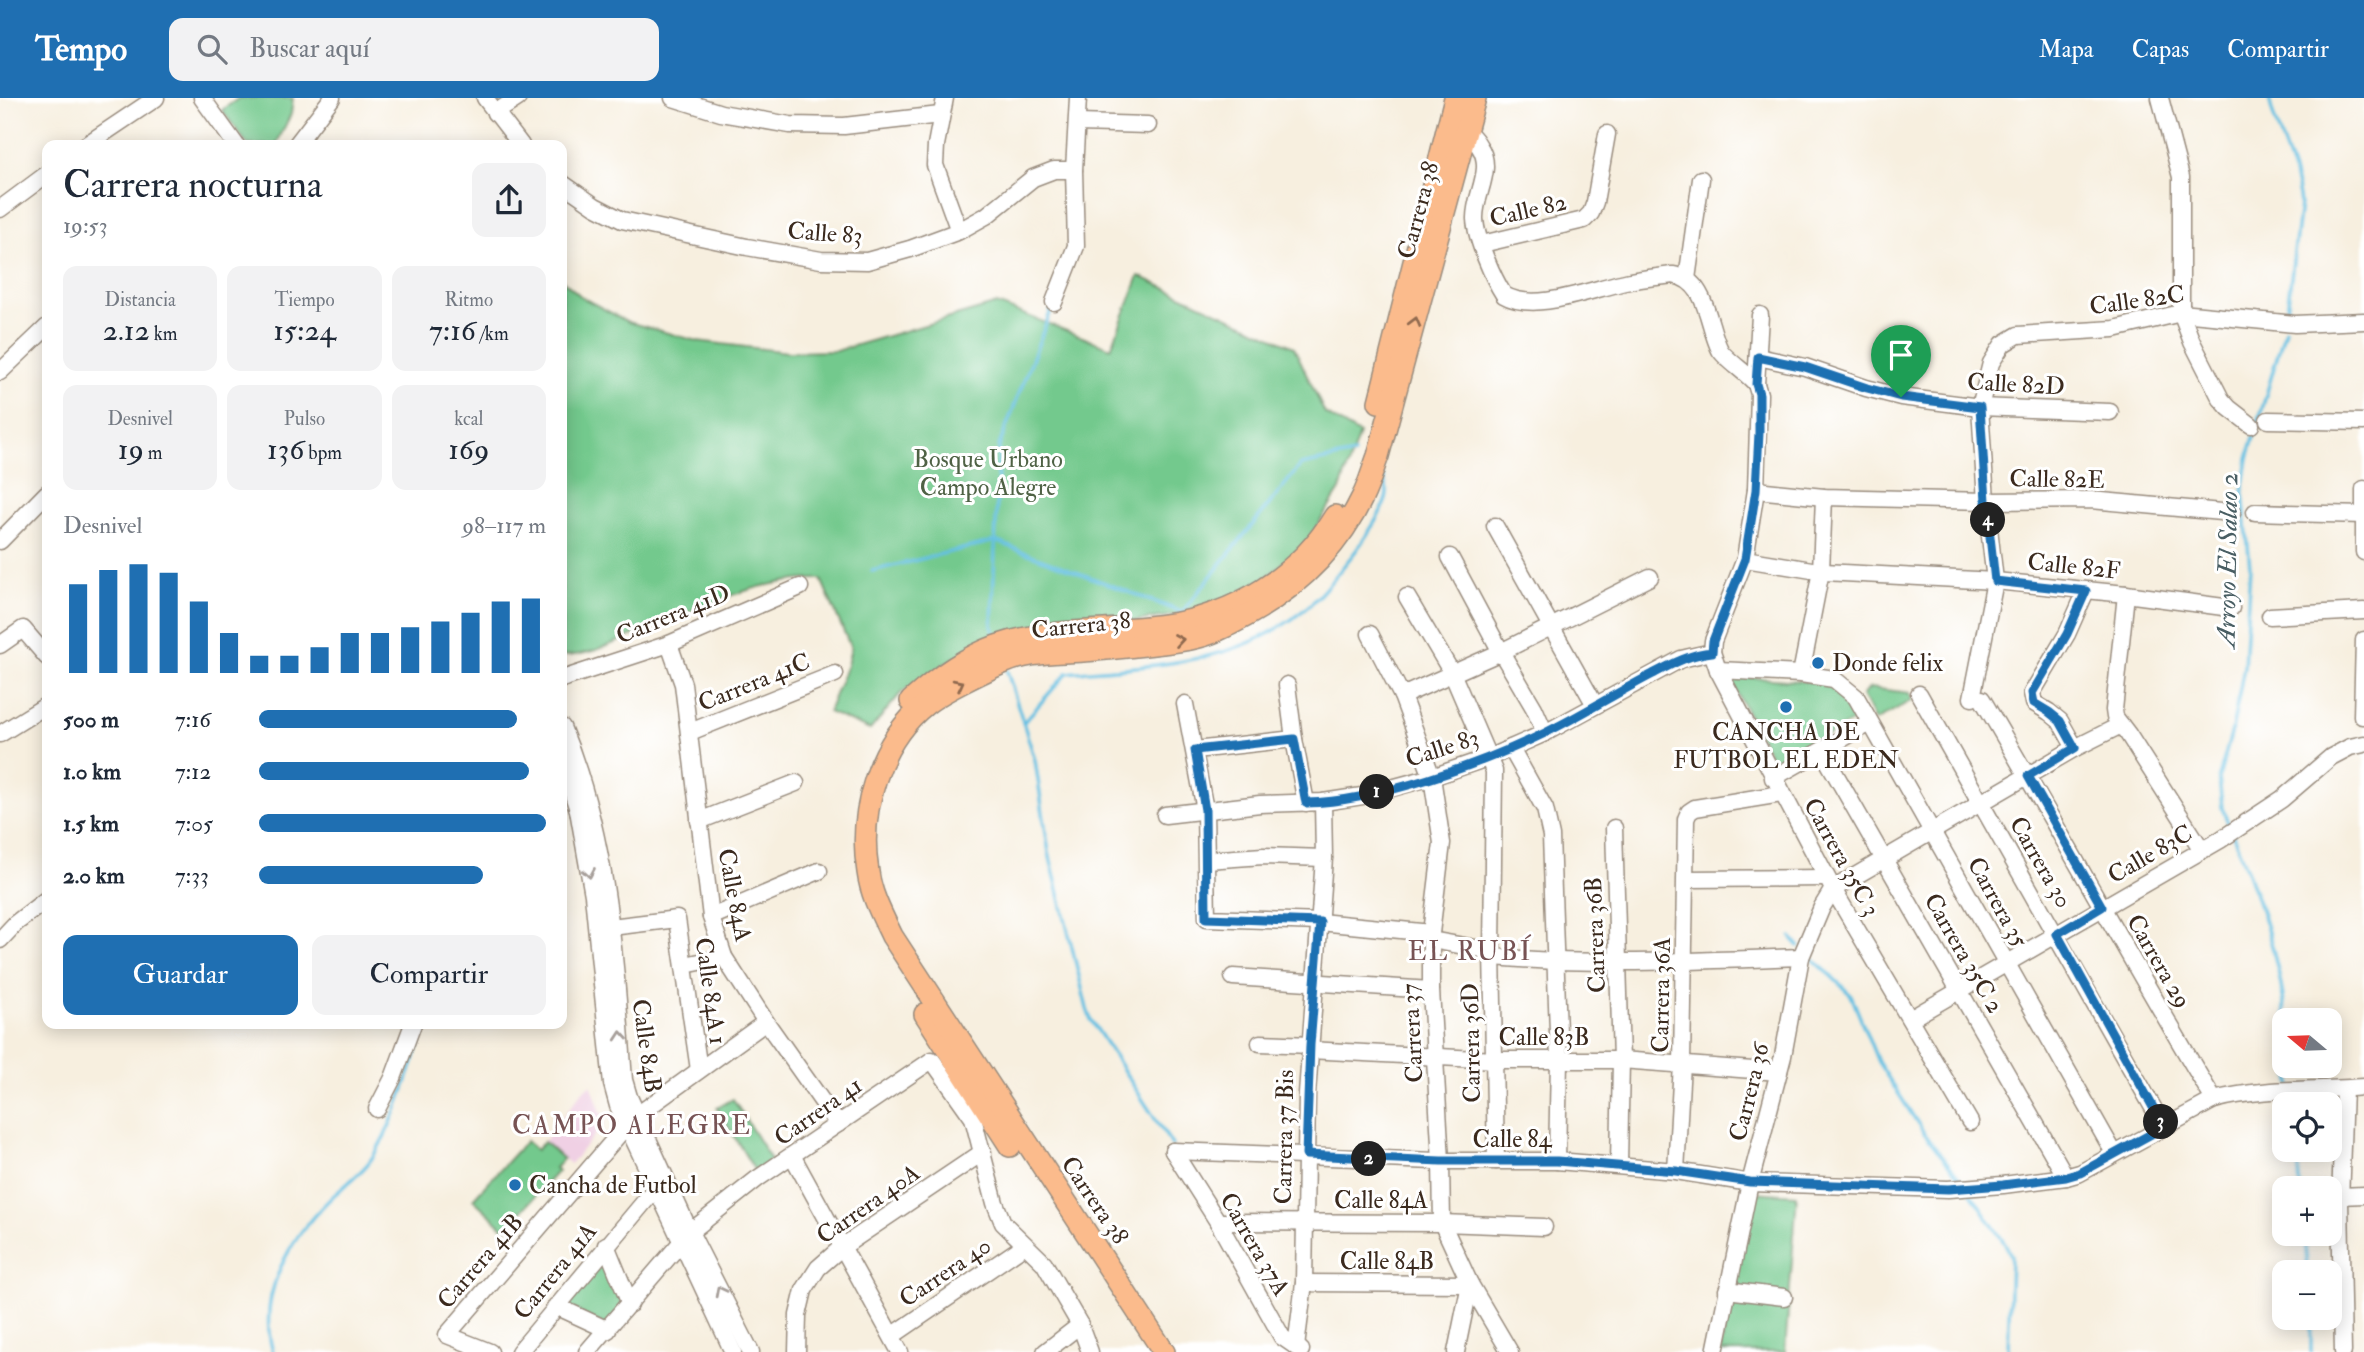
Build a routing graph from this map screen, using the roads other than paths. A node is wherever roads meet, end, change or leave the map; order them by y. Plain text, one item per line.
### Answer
1 (156, 98) edge
2 (202, 98) edge
3 (314, 98) edge
4 (332, 98) edge
5 (485, 98) edge
6 (518, 98) edge
7 (673, 98) edge
8 (945, 98) edge
9 (1078, 98) edge
10 (1455, 98) edge
11 (1475, 98) edge
12 (2160, 98) edge
13 (495, 113) junction
14 (940, 115) junction
15 (316, 122) junction
16 (1077, 123) junction
17 (1148, 125) dead end
18 (1457, 129) junction
19 (1607, 134) dead end
20 (93, 140) edge
21 (232, 140) edge
22 (289, 140) edge
23 (300, 140) edge
24 (511, 140) edge
25 (1074, 170) junction
26 (42, 178) edge
27 (1700, 179) dead end
28 (567, 187) edge
29 (0, 209) edge
30 (959, 231) junction
31 (1482, 244) junction
32 (1687, 279) junction
33 (1054, 302) dead end
34 (2181, 313) junction
35 (1760, 315) dead end
36 (2364, 321) edge
37 (42, 332) edge
38 (2003, 344) joint
39 (1758, 357) junction
40 (0, 372) edge
41 (1756, 384) junction
42 (1980, 407) junction
43 (2110, 412) dead end
44 (2268, 420) dead end
45 (2364, 422) edge
46 (2251, 425) dead end
47 (2364, 489) edge
48 (1756, 490) junction
49 (1824, 497) junction
50 (42, 498) edge
51 (1986, 501) junction
52 (2255, 512) dead end
53 (2232, 513) dead end
54 (2364, 515) edge
55 (1495, 526) dead end
56 (0, 541) edge
57 (2364, 552) edge
58 (1450, 557) dead end
59 (1745, 559) junction
60 (1821, 571) junction
61 (1650, 578) dead end
62 (1995, 581) junction
63 (800, 587) dead end
64 (2086, 591) junction
65 (2126, 594) junction
66 (1407, 597) dead end
67 (2231, 608) dead end
68 (2364, 611) edge
69 (2270, 616) dead end
70 (1550, 626) junction
71 (1370, 634) dead end
72 (2364, 640) edge
73 (669, 644) junction
74 (0, 645) edge
75 (42, 651) edge
76 (1501, 652) junction
77 (1712, 652) junction
78 (1718, 670) junction
79 (1452, 673) junction
80 (835, 674) dead end
81 (1801, 674) junction
82 (567, 676) edge
83 (1287, 685) dead end
84 (1919, 694) dead end
85 (1402, 695) junction
86 (1185, 704) dead end
87 (1595, 705) junction
88 (42, 708) edge
89 (2363, 716) edge
90 (1870, 723) junction
91 (2121, 726) junction
92 (690, 732) junction
93 (1545, 733) junction
94 (0, 734) edge
95 (567, 739) edge
96 (1294, 739) junction
97 (2364, 744) edge
98 (1511, 748) junction
99 (2075, 748) junction
100 (1195, 750) junction
101 (1822, 751) junction
102 (1490, 757) junction
103 (567, 776) edge
104 (2028, 776) junction
105 (1432, 777) junction
106 (1773, 778) junction
107 (796, 783) dead end
108 (1781, 794) junction
109 (1314, 802) junction
110 (1981, 803) junction
111 (1205, 810) junction
112 (1165, 815) dead end
113 (699, 821) junction
114 (1614, 828) dead end
115 (1933, 831) junction
116 (2202, 850) junction
117 (1324, 858) junction
118 (1207, 860) junction
119 (1886, 860) junction
120 (819, 871) dead end
121 (1686, 878) junction
122 (1829, 883) junction
123 (42, 903) edge
124 (2102, 907) junction
125 (711, 917) junction
126 (1320, 922) junction
127 (611, 927) junction
128 (2057, 934) junction
129 (1431, 937) junction
130 (1, 940) edge
131 (1803, 952) junction
132 (1492, 954) junction
133 (724, 957) junction
134 (1556, 962) junction
135 (1619, 962) junction
136 (1684, 962) junction
137 (2006, 963) junction
138 (685, 965) junction
139 (1233, 977) dead end
140 (1314, 983) junction
141 (1431, 990) junction
142 (1960, 991) junction
143 (1910, 1019) junction
144 (766, 1022) junction
145 (411, 1029) edge
146 (1260, 1043) dead end
147 (1309, 1048) junction
148 (1436, 1057) junction
149 (1495, 1060) junction
150 (1559, 1060) junction
151 (1621, 1060) junction
152 (1682, 1064) junction
153 (699, 1070) junction
154 (1779, 1072) junction
155 (2364, 1087) edge
156 (2344, 1089) junction
157 (2214, 1100) junction
158 (377, 1109) dead end
159 (980, 1116) junction
160 (631, 1121) junction
161 (1970, 1122) dead end
162 (838, 1124) junction
163 (2164, 1127) junction
164 (1173, 1151) joint
165 (983, 1152) junction
166 (2114, 1153) junction
167 (1306, 1155) junction
168 (793, 1157) junction
169 (1441, 1161) junction
170 (1496, 1161) junction
171 (1557, 1161) junction
172 (1619, 1165) junction
173 (1676, 1171) junction
174 (2341, 1176) edge
175 (2066, 1177) junction
176 (1750, 1182) junction
177 (655, 1189) junction
178 (2364, 1195) edge
179 (2342, 1196) edge
180 (1218, 1222) junction
181 (1305, 1223) junction
182 (1442, 1223) junction
183 (1545, 1227) dead end
184 (685, 1237) junction
185 (606, 1245) junction
186 (1025, 1245) junction
187 (2341, 1246) edge
188 (842, 1247) junction
189 (1304, 1283) junction
190 (1470, 1284) junction
191 (1727, 1290) junction
192 (1784, 1297) dead end
193 (630, 1304) junction
194 (556, 1306) junction
195 (1080, 1325) junction
196 (608, 1330) junction
197 (891, 1336) junction
198 (1301, 1350) edge
199 (490, 1352) edge
200 (519, 1352) edge
201 (587, 1352) edge
202 (733, 1352) edge
203 (751, 1352) edge
204 (797, 1352) edge
205 (900, 1352) edge
206 (1045, 1352) edge
207 (1090, 1352) edge
208 (1148, 1352) edge
209 (1164, 1352) edge
210 (1456, 1352) edge
211 (1510, 1352) edge
212 (1715, 1352) edge
213 (2343, 1352) edge

1 - 20 street
2 - 21 street
3 - 15 street
4 - 15 street
5 - 13 street
6 - 13 street
7 - 14 street
8 - 14 street
9 - 16 street
10 - 18 main road, Carrera 38
11 - 18 main road, Carrera 38
12 - 34 street
13 - 24 street
14 - 30 street
15 - 22 street
15 - 23 street
16 - 17 street
16 - 25 street
18 - 31 street
18 - 159 main road, Carrera 38
209 -> 18 main road, Carrera 38
19 - 31 street, Calle 82
25 - 30 street, Calle 83
25 - 33 street
26 - 29 street
27 - 32 street
28 - 30 street, Calle 83
31 - 32 street
32 - 41 street
34 - 36 street, Calle 82C
34 - 38 street, Calle 82C
34 - 46 street
35 - 39 street
37 - 40 street
38 - 42 street, Carrera 29
39 - 41 street
39 - 42 street, Calle 82D
41 - 48 street
42 - 43 street, Calle 82D
42 - 51 street, Carrera 29
44 - 45 street
47 - 54 street
48 - 49 street, Calle 82E
48 - 59 street
49 - 51 street, Calle 82E
49 - 60 street
50 - 56 street
51 - 53 street, Calle 82E
51 - 62 street, Carrera 29
52 - 54 street
54 - 57 street
55 - 70 street
58 - 76 street
59 - 60 street, Calle 82F
59 - 77 street
60 - 62 street, Calle 82F
60 - 81 street
61 - 70 street
62 - 64 street, Calle 82F
62 - 104 street, Carrera 29
63 - 73 street, Carrera 41D
64 - 65 street, Calle 82F
64 - 99 street
65 - 67 street, Calle 82F
65 - 91 street
66 - 79 street, Carrera 36D
68 - 69 street
70 - 76 street
70 - 87 street
71 - 85 street, Carrera 37
72 - 89 street
73 - 82 street, Carrera 41D
73 - 92 street, Calle 84A
74 - 75 street
76 - 79 street
76 - 93 street
77 - 78 street, Carrera 35C 3
77 - 87 street, Calle 83
78 - 81 street
78 - 106 street, Carrera 35C 3
79 - 85 street
79 - 102 street, Carrera 36D
80 - 92 street, Carrera 41C
81 - 90 street, Carrera 35
83 - 96 street, Carrera 37 Bis
84 - 110 street, Carrera 30
85 - 105 street, Carrera 37
86 - 100 street
87 - 93 street, Calle 83
88 - 94 street
90 - 101 street
90 - 115 street, Carrera 35
91 - 99 street
91 - 116 street
92 - 113 street, Calle 84A
93 - 98 street, Calle 83
95 - 127 street, Calle 84B
96 - 100 street
96 - 109 street, Carrera 37 Bis
97 - 116 street, Calle 83C
98 - 102 street, Calle 83
98 - 134 street
99 - 104 street
100 - 111 street
101 - 106 street
101 - 119 street, Carrera 35C 2
102 - 105 street, Calle 83
102 - 132 street, Carrera 36D
103 -> 160 street, Calle 84B
104 - 110 street
104 - 124 street, Carrera 29
105 - 109 street, Calle 83
105 - 129 street, Carrera 37
106 - 108 street, Carrera 35C 3
107 - 113 street
108 - 121 street, Carrera 36A
108 - 122 street, Carrera 35C 3
109 - 111 street, Calle 83
109 - 117 street, Carrera 37 Bis
110 - 115 street
110 - 128 street, Carrera 30
111 - 112 street, Calle 83
111 - 118 street
113 - 125 street, Calle 84A
114 - 135 street, Carrera 36B
115 - 119 street
115 - 137 street, Carrera 35
116 - 124 street, Calle 83C
117 - 118 street
117 - 126 street, Carrera 37 Bis
118 - 126 street
119 - 122 street
119 - 142 street, Carrera 35C 2
120 - 125 street
121 - 122 street
121 - 136 street, Carrera 36A
122 - 131 street, Carrera 36
122 - 143 street, Carrera 35C 3
123 - 130 street
124 - 128 street, Calle 83C
124 - 157 street, Carrera 29
125 - 133 street, Calle 84A
126 - 129 street
126 - 140 street, Carrera 37 Bis
127 - 138 street, Calle 84A 1
160 -> 127 street, Calle 84B
128 - 137 street, Calle 83C
128 - 163 street, Carrera 30
129 - 132 street
129 - 141 street, Carrera 37
131 - 136 street
131 - 154 street, Carrera 36
132 - 134 street
132 - 149 street, Carrera 36D
133 - 138 street
133 - 144 street, Calle 84A
134 - 135 street
134 - 150 street
135 - 136 street
135 - 151 street, Carrera 36B
136 - 152 street, Carrera 36A
137 - 142 street, Calle 83C
137 - 166 street, Carrera 35
138 - 153 street, Calle 84A 1
139 - 140 street
140 - 141 street
140 - 147 street, Carrera 37 Bis
141 - 148 street, Carrera 37
142 - 143 street, Calle 83C
142 - 175 street, Carrera 35C 2
143 - 161 street, Carrera 35C 3
144 - 153 street, Carrera 41B
144 - 162 street, Calle 84A
145 - 158 street
146 - 147 street, Calle 83B
147 - 148 street, Calle 83B
147 - 167 street, Carrera 37 Bis
148 - 149 street, Calle 83B
148 - 169 street, Carrera 37
149 - 150 street, Calle 83B
149 - 170 street, Carrera 36D
150 - 151 street, Calle 83B
150 - 171 street
151 - 152 street, Calle 83B
151 - 172 street, Carrera 36B
152 - 154 street, Calle 83B
152 - 173 street, Carrera 36A
153 - 160 street, Carrera 41B
154 - 176 street, Carrera 36
155 - 156 street
156 - 157 street, Calle 84
156 - 174 street
157 - 163 street, Calle 84
159 - 162 street, Carrera 41
159 - 165 street
159 - 208 main road, Carrera 38
160 - 177 street, Calle 84B
160 - 184 street, Calle 84B
160 - 199 street, Carrera 41B
162 - 168 street, Carrera 41
163 - 166 street, Calle 84
164 - 167 street, Calle 84
164 - 180 street, Carrera 37A
165 - 186 street
165 - 188 street, Carrera 40A
166 - 175 street, Calle 84
167 - 169 street, Calle 84
167 - 181 street, Carrera 37 Bis
168 - 184 street, Carrera 41
168 - 188 street
169 - 170 street, Calle 84
169 - 182 street, Carrera 37
170 - 171 street, Calle 84
171 - 172 street, Calle 84
172 - 173 street, Calle 84
173 - 176 street, Calle 84
175 - 176 street, Calle 84
176 - 191 street, Carrera 36
177 - 184 street, Calle 84B
177 - 185 street, Carrera 41A
178 - 179 street
180 - 181 street, Calle 84A
180 - 198 street, Carrera 37A
181 - 182 street, Calle 84A
181 - 189 street, Carrera 37 Bis
182 - 183 street, Calle 84A
182 - 190 street, Carrera 37
184 - 193 street, Carrera 41
184 - 202 street, Calle 84B
203 -> 184 street, Calle 84B
185 - 193 street
185 - 194 street, Carrera 41A
186 - 195 street
186 - 197 street, Carrera 40
187 - 213 street
188 - 197 street
188 - 204 street, Carrera 40A
189 - 190 street, Calle 84B
189 - 198 street, Carrera 37 Bis
190 - 210 street
190 - 211 street, Carrera 37
191 - 192 street
191 - 212 street, Carrera 36
193 - 196 street, Carrera 41
194 - 196 street
194 - 200 street, Carrera 41A
195 - 206 street
195 - 207 street
196 - 201 street, Carrera 41
197 - 205 street

